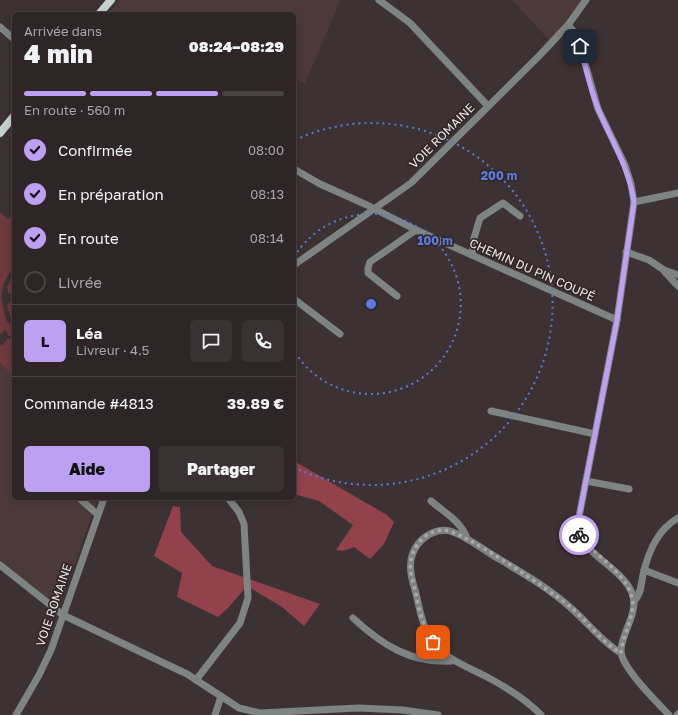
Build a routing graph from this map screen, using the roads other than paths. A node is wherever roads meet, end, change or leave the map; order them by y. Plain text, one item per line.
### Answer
1 (111, 0) edge
2 (379, 0) edge
3 (586, 0) edge
4 (101, 12) edge
5 (568, 25) junction
6 (0, 27) edge
7 (12, 37) edge
8 (488, 106) junction
9 (12, 118) edge
10 (0, 133) edge
11 (296, 170) edge
12 (678, 193) edge
13 (634, 202) junction
14 (374, 208) junction
15 (520, 216) dead end
16 (416, 230) junction
17 (626, 252) junction
18 (472, 255) junction
19 (296, 264) edge
20 (664, 270) junction
21 (678, 275) edge
22 (678, 286) edge
23 (397, 296) dead end
24 (296, 301) edge
25 (617, 320) junction
26 (340, 334) dead end
27 (491, 411) dead end
28 (595, 434) junction
29 (586, 481) junction
30 (628, 489) dead end
31 (81, 500) edge
32 (103, 500) edge
33 (229, 500) edge
34 (431, 501) dead end
35 (97, 514) junction
36 (678, 518) edge
37 (467, 539) junction
38 (0, 566) edge
39 (644, 570) junction
40 (678, 584) edge
41 (634, 601) junction
42 (63, 615) junction
43 (353, 618) dead end
44 (621, 653) junction
45 (452, 661) junction
46 (196, 680) junction
47 (221, 696) junction
48 (296, 713) edge
49 (16, 715) edge
50 (215, 715) edge
51 (438, 715) edge
52 (541, 715) edge
53 (669, 715) edge

1 - 4 main road
2 - 8 street
3 - 5 street, VOIE ROMAINE
5 - 8 street, VOIE ROMAINE
5 - 13 street
6 - 7 street
8 - 14 street, VOIE ROMAINE
9 - 10 main road
11 - 14 street, CHEMIN DU PIN COUPÉ
12 - 13 street
13 - 17 street
14 - 16 street, CHEMIN DU PIN COUPÉ
14 - 19 street, VOIE ROMAINE
15 - 18 street
16 - 18 street, CHEMIN DU PIN COUPÉ
16 - 23 street
17 - 20 street
17 - 25 street
18 - 25 street, CHEMIN DU PIN COUPÉ
20 - 21 street
20 - 22 street
24 - 26 street
25 - 28 street
27 - 28 street
28 - 29 street
29 - 30 street
29 - 41 street
31 - 35 street
32 - 35 street, VOIE ROMAINE
33 - 46 street
34 - 37 street
35 - 42 street, VOIE ROMAINE
36 - 39 street
37 - 44 street
37 - 45 street
38 - 42 street
39 - 40 street
39 - 41 street
41 - 44 street
42 - 46 street
42 - 49 street, VOIE ROMAINE
43 - 45 street
44 - 53 street
45 - 52 street
46 - 47 street
47 - 48 street
47 - 50 street
48 - 51 street

